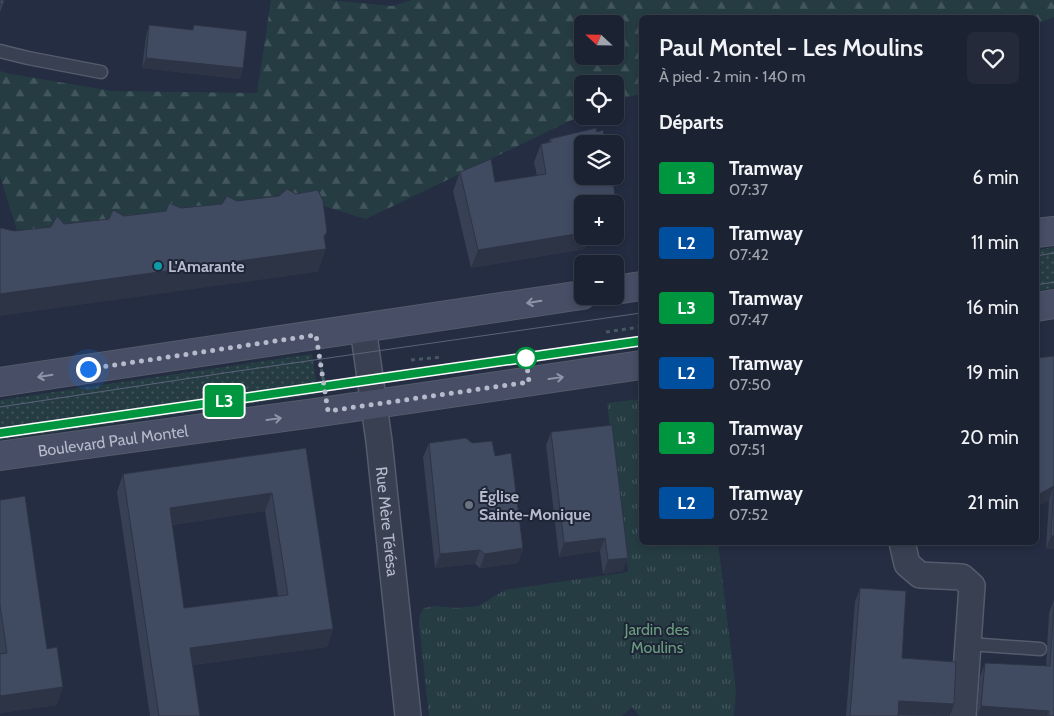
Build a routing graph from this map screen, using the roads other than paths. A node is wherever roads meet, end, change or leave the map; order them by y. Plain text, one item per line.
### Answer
1 (0, 51) edge
2 (101, 72) dead end
3 (1054, 231) edge
4 (1039, 233) edge
5 (639, 286) edge
6 (624, 289) edge
7 (574, 296) edge
8 (1054, 304) edge
9 (1039, 306) edge
10 (363, 328) junction
11 (639, 365) edge
12 (0, 382) edge
13 (374, 405) junction
14 (0, 456) edge
15 (903, 545) edge
16 (969, 644) junction
17 (1040, 649) dead end
18 (408, 716) edge
19 (963, 716) edge

1 - 2 lane
3 - 4 main road
5 - 6 main road
7 -> 10 main road
8 - 9 main road
10 -> 12 main road
10 - 13 street, Rue Mère Térésa
13 -> 11 main road, Boulevard Paul Montel
14 -> 13 main road, Boulevard Paul Montel
13 - 18 street, Rue Mère Térésa
15 - 16 street
16 - 17 lane
16 - 19 street

